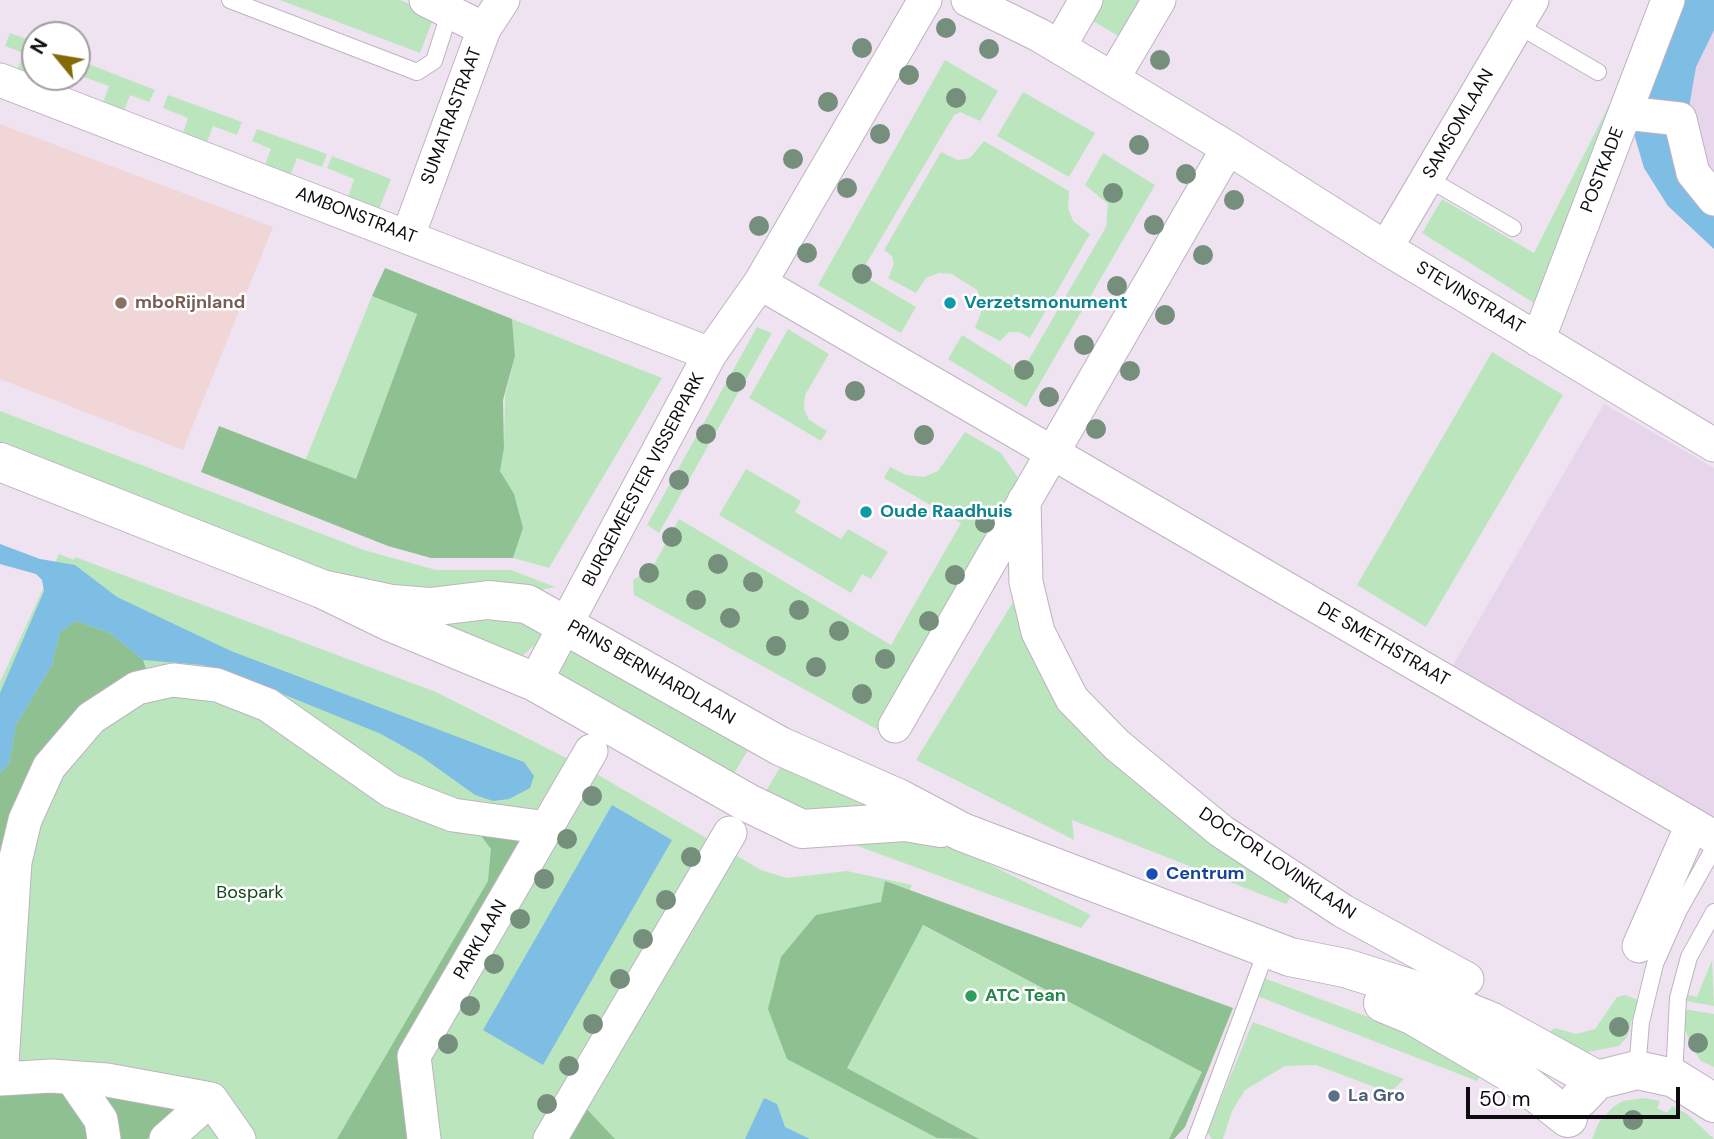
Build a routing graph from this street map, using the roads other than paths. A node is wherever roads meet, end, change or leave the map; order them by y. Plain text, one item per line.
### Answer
1 (230, 0) edge
2 (503, 0) edge
3 (925, 0) edge
4 (968, 0) edge
5 (1086, 0) edge
6 (1159, 0) edge
7 (1668, 0) edge
8 (438, 5) edge
9 (1524, 13) edge
10 (484, 29) junction
11 (1059, 47) junction
12 (1598, 72) dead end
13 (1113, 78) junction
14 (0, 80) edge
15 (1625, 113) junction
16 (1228, 148) junction
17 (1427, 178) junction
18 (1714, 199) edge
19 (1513, 228) dead end
20 (408, 236) junction
21 (1386, 248) junction
22 (760, 283) junction
23 (1538, 340) junction
24 (710, 354) junction
25 (1714, 445) edge
26 (1052, 452) junction
27 (0, 462) edge
28 (1024, 499) junction
29 (322, 589) junction
30 (566, 624) junction
31 (534, 681) junction
32 (895, 726) dead end
33 (591, 751) dead end
34 (547, 828) junction
35 (962, 832) junction
36 (730, 833) dead end
37 (1707, 837) edge
38 (1714, 912) edge
39 (1639, 946) dead end
40 (1278, 953) junction
41 (1467, 979) dead end
42 (1637, 1070) junction
43 (72, 1078) junction
44 (1674, 1078) junction
45 (0, 1079) edge
46 (1597, 1080) junction
47 (211, 1099) junction
48 (1714, 1103) edge
49 (1565, 1128) edge
50 (104, 1139) edge
51 (166, 1139) edge
52 (239, 1139) edge
53 (424, 1139) edge
54 (550, 1139) edge
55 (1196, 1139) edge

1 - 8 lane
2 - 10 street, SUMATRASTRAAT
3 - 22 street, BURGEMEESTER VISSERPARK
4 - 11 street
5 - 11 street
6 - 13 street
7 - 15 street, POSTKADE
8 - 10 street
9 - 12 lane
9 - 17 street, SAMSOMLAAN
10 - 20 street, SUMATRASTRAAT
11 - 13 street
13 - 16 street
14 - 20 street, AMBONSTRAAT
15 - 18 street
15 - 23 street, POSTKADE
16 - 21 street, STEVINSTRAAT
16 - 26 street
17 - 19 lane
17 - 21 street, SAMSOMLAAN
20 - 24 street, AMBONSTRAAT
21 - 23 street, STEVINSTRAAT
22 - 24 street, BURGEMEESTER VISSERPARK
22 - 26 street
23 - 25 street, STEVINSTRAAT
24 - 30 street, BURGEMEESTER VISSERPARK
26 - 28 street
26 - 37 street, DE SMETHSTRAAT
27 - 29 main road, PRINS BERNHARDLAAN
28 - 32 street
28 - 41 street, DOCTOR LOVINKLAAN
29 - 30 main road, PRINS BERNHARDLAAN
29 - 31 main road, PRINS BERNHARDLAAN
30 - 31 street, BURGEMEESTER VISSERPARK
30 - 35 main road, PRINS BERNHARDLAAN
31 - 35 main road, PRINS BERNHARDLAAN
33 - 34 street, PARKLAAN
34 - 45 street
34 - 53 street, PARKLAAN
35 - 40 main road, PRINS BERNHARDLAAN
36 - 54 street
37 - 39 street
37 - 42 lane
38 - 44 lane
40 - 46 main road, PRINS BERNHARDLAAN
40 - 49 main road, PRINS BERNHARDLAAN
40 - 55 lane
42 - 44 main road
42 - 46 main road
43 - 45 street
43 - 47 street
43 - 50 street
44 - 48 main road
46 - 49 main road
47 - 51 street
47 - 52 street

